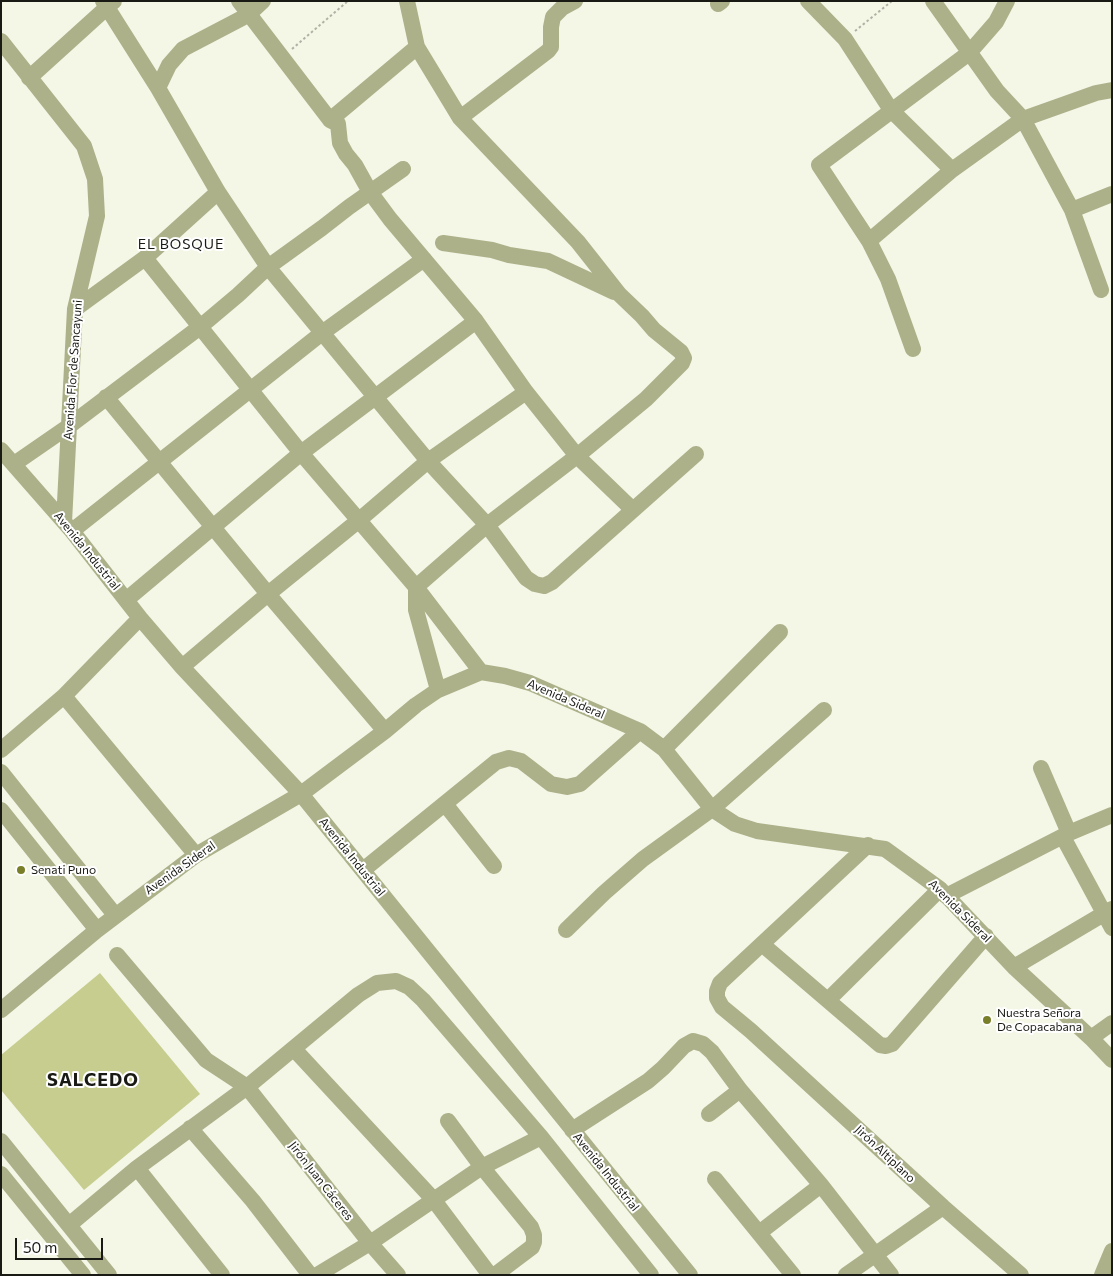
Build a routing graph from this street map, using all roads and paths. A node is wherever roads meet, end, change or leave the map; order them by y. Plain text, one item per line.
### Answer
1 (262, 1) edge
2 (348, 1) edge
3 (406, 1) edge
4 (574, 1) edge
5 (808, 1) edge
6 (892, 1) edge
7 (933, 1) edge
8 (1007, 1) edge
9 (108, 3) edge
10 (244, 8) edge
11 (845, 39) junction
12 (1, 41) edge
13 (417, 47) junction
14 (969, 53) junction
15 (283, 57) junction
16 (29, 78) junction
17 (158, 88) junction
18 (1112, 90) edge
19 (891, 110) junction
20 (460, 118) junction
21 (1023, 119) junction
22 (330, 120) junction
23 (403, 169) dead end
24 (952, 170) junction
25 (218, 192) junction
26 (370, 192) junction
27 (1112, 194) edge
28 (1072, 210) junction
29 (870, 242) junction
30 (443, 243) dead end
31 (145, 258) junction
32 (424, 258) junction
33 (268, 267) junction
34 (1101, 290) dead end
35 (618, 294) junction
36 (75, 309) junction
37 (476, 321) junction
38 (200, 327) junction
39 (322, 332) junction
40 (914, 349) dead end
41 (250, 391) junction
42 (526, 392) junction
43 (375, 397) junction
44 (106, 398) junction
45 (69, 426) junction
46 (2, 452) edge
47 (301, 453) junction
48 (696, 454) dead end
49 (577, 456) junction
50 (428, 461) junction
51 (160, 462) junction
52 (14, 464) junction
53 (633, 510) junction
54 (358, 521) junction
55 (487, 525) junction
56 (68, 527) junction
57 (214, 527) junction
58 (416, 587) junction
59 (268, 594) junction
60 (126, 600) junction
61 (140, 618) junction
62 (780, 632) dead end
63 (182, 667) junction
64 (481, 672) junction
65 (438, 690) junction
66 (64, 696) junction
67 (824, 710) dead end
68 (385, 731) junction
69 (640, 731) junction
70 (664, 749) junction
71 (1, 750) edge
72 (1041, 768) dead end
73 (1, 772) edge
74 (301, 794) junction
75 (445, 804) junction
76 (712, 809) junction
77 (1, 810) edge
78 (1112, 815) edge
79 (1066, 835) junction
80 (868, 845) junction
81 (196, 855) junction
82 (494, 866) dead end
83 (363, 870) junction
84 (943, 892) junction
85 (115, 915) junction
86 (1109, 917) edge
87 (96, 930) junction
88 (566, 930) dead end
89 (986, 936) junction
90 (763, 945) junction
91 (117, 955) dead end
92 (1014, 967) junction
93 (828, 1000) junction
94 (1, 1010) edge
95 (1112, 1023) edge
96 (1091, 1038) junction
97 (294, 1049) junction
98 (1112, 1060) edge
99 (246, 1087) junction
100 (740, 1090) junction
101 (709, 1114) dead end
102 (448, 1121) dead end
103 (190, 1128) junction
104 (572, 1130) junction
105 (541, 1138) junction
106 (1, 1141) edge
107 (482, 1167) junction
108 (137, 1168) junction
109 (1, 1174) edge
110 (715, 1179) dead end
111 (821, 1185) junction
112 (433, 1200) junction
113 (943, 1207) junction
114 (69, 1225) junction
115 (759, 1234) junction
116 (370, 1242) junction
117 (1112, 1251) edge
118 (875, 1255) junction
119 (84, 1275) edge
120 (109, 1275) edge
121 (222, 1275) edge
122 (310, 1275) edge
123 (317, 1275) edge
124 (398, 1275) edge
125 (490, 1275) edge
126 (495, 1275) edge
127 (651, 1275) edge
128 (690, 1275) edge
129 (793, 1275) edge
130 (846, 1275) edge
131 (891, 1275) edge
132 (1021, 1275) edge
133 (1102, 1275) edge

1 - 10 street
2 - 15 path
3 - 13 street
4 - 20 street
5 - 11 street
6 - 11 path
7 - 14 street
8 - 14 street
9 - 16 street
9 - 17 street
10 - 15 street
10 - 17 street
11 - 19 street
12 - 16 street, Avenida Flor de Sancayuni
13 - 20 street
13 - 22 street
14 - 19 street
14 - 21 street
15 - 22 street
16 - 36 street, Avenida Flor de Sancayuni
17 - 25 street
18 - 21 street
19 - 24 street
19 - 29 street
20 - 35 street
21 - 24 street
21 - 28 street
22 - 26 street
23 - 26 street
24 - 29 street
25 - 31 street
25 - 33 street
26 - 32 street
26 - 33 street
27 - 28 street
28 - 34 street
29 - 40 street
30 - 35 street
31 - 36 street
31 - 38 street
32 - 37 street
32 - 39 street
33 - 38 street
33 - 39 street
35 - 49 street
36 - 45 street, Avenida Flor de Sancayuni
37 - 42 street
37 - 43 street
38 - 41 street
38 - 44 street
39 - 41 street
39 - 43 street
41 - 47 street
41 - 51 street
42 - 49 street
42 - 50 street
43 - 47 street
43 - 50 street
44 - 45 street
44 - 51 street
45 - 52 street
45 - 56 street, Avenida Flor de Sancayuni
46 - 52 street, Avenida Industrial
47 - 54 street
47 - 57 street
48 - 53 street
49 - 53 street
49 - 55 street
50 - 54 street
50 - 55 street
51 - 56 street
51 - 57 street
52 - 56 street, Avenida Industrial
53 - 55 street
54 - 58 street
54 - 59 street
55 - 58 street
56 - 60 street, Avenida Industrial
57 - 59 street
57 - 60 street
58 - 64 street
58 - 65 street
59 - 63 street
59 - 68 street
60 - 61 street, Avenida Industrial
61 - 63 street, Avenida Industrial
61 - 66 street
62 - 70 street
63 - 74 street, Avenida Industrial
64 - 65 street, Avenida Sideral
64 - 69 street, Avenida Sideral
65 - 68 street, Avenida Sideral
66 - 71 street
66 - 81 street
67 - 76 street
68 - 74 street, Avenida Sideral
69 - 70 street, Avenida Sideral
69 - 75 street
70 - 76 street, Avenida Sideral
72 - 79 street
73 - 85 street
74 - 81 street, Avenida Sideral
74 - 83 street, Avenida Industrial
75 - 82 street
75 - 83 street
76 - 80 street, Avenida Sideral
76 - 88 street
77 - 87 street
78 - 79 street
79 - 84 street
79 - 86 street
80 - 84 street, Avenida Sideral
80 - 90 street
81 - 85 street, Avenida Sideral
83 - 104 street, Avenida Industrial
84 - 89 street, Avenida Sideral
84 - 93 street
85 - 87 street, Avenida Sideral
86 - 92 street
87 - 94 street, Avenida Sideral
89 - 92 street, Avenida Sideral
89 - 93 street
90 - 93 street
90 - 113 street, Jirón Altiplano
91 - 99 street, Jirón Juan Cáceres
92 - 96 street, Avenida Sideral
95 - 96 street
96 - 98 street, Avenida Sideral
97 - 99 street
97 - 105 street
97 - 112 street
99 - 103 street
99 - 116 street, Jirón Juan Cáceres
100 - 101 street
100 - 104 street
100 - 111 street
102 - 107 street
103 - 108 street
103 - 122 street
104 - 128 street, Avenida Industrial
105 - 107 street
105 - 127 street
106 - 114 street
107 - 112 street
107 - 126 street
108 - 114 street
108 - 121 street
109 - 119 street
110 - 115 street
111 - 115 street
111 - 118 street
112 - 116 street
112 - 125 street
113 - 118 street
113 - 132 street, Jirón Altiplano
114 - 120 street
115 - 129 street
116 - 123 street
116 - 124 street, Jirón Juan Cáceres
117 - 133 street
118 - 130 street
118 - 131 street

